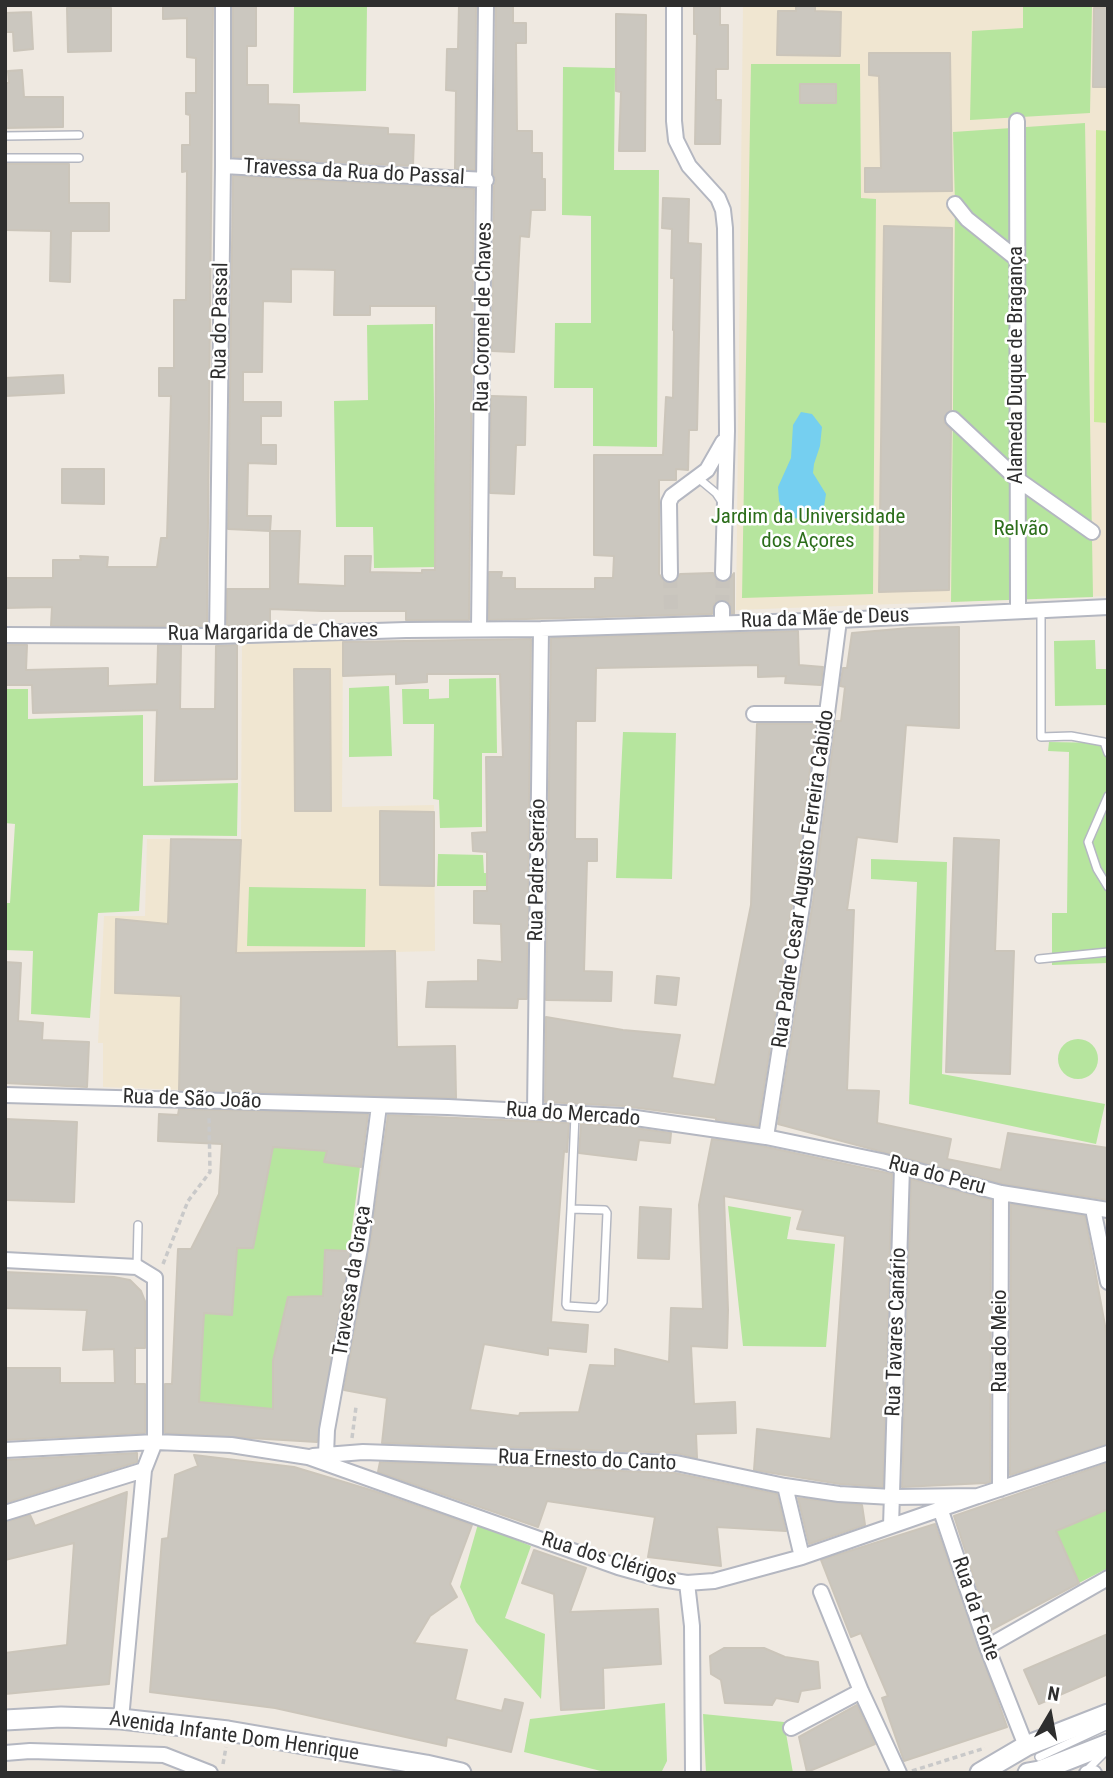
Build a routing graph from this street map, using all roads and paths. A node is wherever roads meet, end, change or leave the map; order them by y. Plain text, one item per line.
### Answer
1 (223, 5) edge
2 (486, 5) edge
3 (674, 5) edge
4 (1017, 121) dead end
5 (79, 135) dead end
6 (5, 136) edge
7 (5, 158) edge
8 (79, 158) dead end
9 (223, 166) junction
10 (485, 180) junction
11 (955, 204) dead end
12 (1017, 258) junction
13 (953, 419) dead end
14 (727, 431) junction
15 (698, 478) junction
16 (1017, 479) junction
17 (725, 506) junction
18 (1092, 532) dead end
19 (723, 573) tunnel mouth
20 (670, 574) tunnel mouth
21 (1108, 607) edge
22 (671, 609) tunnel mouth
23 (1018, 610) junction
24 (1041, 610) junction
25 (839, 620) junction
26 (671, 625) junction
27 (479, 629) junction
28 (541, 629) junction
29 (5, 635) edge
30 (217, 636) junction
31 (754, 714) dead end
32 (827, 714) junction
33 (1108, 753) edge
34 (1108, 796) edge
35 (1108, 887) edge
36 (1108, 952) edge
37 (1039, 959) dead end
38 (5, 1096) edge
39 (210, 1100) junction
40 (379, 1106) junction
41 (535, 1111) junction
42 (575, 1115) junction
43 (766, 1137) junction
44 (902, 1167) junction
45 (1001, 1193) junction
46 (571, 1209) junction
47 (1101, 1210) edge
48 (138, 1225) dead end
49 (5, 1260) edge
50 (137, 1267) junction
51 (155, 1278) junction
52 (1108, 1282) edge
53 (356, 1407) dead end
54 (155, 1442) junction
55 (5, 1450) edge
56 (356, 1453) junction
57 (1108, 1453) edge
58 (326, 1455) junction
59 (309, 1457) junction
60 (144, 1470) junction
61 (361, 1477) junction
62 (785, 1486) junction
63 (1000, 1489) junction
64 (978, 1496) junction
65 (892, 1497) junction
66 (940, 1511) junction
67 (5, 1513) edge
68 (891, 1526) junction
69 (802, 1557) junction
70 (1108, 1578) edge
71 (687, 1583) junction
72 (821, 1592) dead end
73 (987, 1647) junction
74 (863, 1695) junction
75 (1108, 1714) edge
76 (121, 1719) junction
77 (5, 1720) edge
78 (1108, 1725) edge
79 (791, 1728) dead end
80 (1108, 1744) edge
81 (1108, 1750) edge
82 (5, 1753) edge
83 (1033, 1762) edge
84 (210, 1773) edge
85 (461, 1773) edge
86 (693, 1773) edge
87 (899, 1773) edge
88 (980, 1773) edge
89 (1085, 1773) edge
90 (1094, 1773) edge

1 - 9 street, Rua do Passal
2 - 10 street, Rua Coronel de Chaves
3 - 14 street
4 - 12 street, Alameda Duque de Bragança
5 - 6 lane
7 - 8 lane
9 - 10 street, Travessa da Rua do Passal
9 - 30 street, Rua do Passal
10 - 27 street, Rua Coronel de Chaves
11 - 12 street
12 - 16 street, Alameda Duque de Bragança
13 - 16 street
14 - 15 street
14 - 17 street
15 - 17 lane
15 - 20 street
16 - 18 street
16 - 23 street, Alameda Duque de Bragança
17 - 19 street
21 - 24 street, Rua da Mãe de Deus
22 - 26 street
23 - 24 street, Rua da Mãe de Deus
23 - 25 street, Rua da Mãe de Deus
24 - 33 lane
25 - 26 street, Rua da Mãe de Deus
25 - 32 street, Rua Padre Cesar Augusto Ferreira Cabido
26 - 28 street, Rua da Mãe de Deus
27 - 28 street, Rua Margarida de Chaves
27 - 30 street, Rua Margarida de Chaves
28 - 41 street, Rua Padre Serrão
29 - 30 street, Rua Margarida de Chaves
31 - 32 street
32 - 43 street, Rua Padre Cesar Augusto Ferreira Cabido
34 - 35 lane
36 - 37 lane
38 - 39 street, Rua de São João
39 - 40 street, Rua de São João
39 - 51 path
40 - 41 street, Rua do Mercado
40 - 58 street, Travessa da Graça
41 - 42 street, Rua do Mercado
42 - 43 street, Rua do Mercado
42 - 46 lane
43 - 44 street, Rua do Peru
44 - 45 street, Rua do Peru
44 - 65 street, Rua Tavares Canário
45 - 47 street, Rua do Peru
45 - 63 street, Rua do Meio
46 - 46 lane
47 - 52 street
48 - 50 lane
49 - 50 street
50 - 51 street
51 - 54 street
53 - 56 path
54 - 55 street
54 - 59 street
54 - 60 street
56 - 58 street, Rua Ernesto do Canto
56 - 61 street
56 - 62 street, Rua Ernesto do Canto
57 - 63 street
58 - 59 street, Rua Ernesto do Canto
59 - 61 street, Rua dos Clérigos
60 - 67 street
60 - 76 street
61 - 71 street, Rua dos Clérigos
62 - 65 street, Rua Ernesto do Canto
62 - 69 street
63 - 64 street
64 - 65 street, Rua Ernesto do Canto
64 - 66 street, Rua dos Clérigos
65 - 68 street, Rua Tavares Canário
66 - 68 street, Rua dos Clérigos
66 - 73 street, Rua da Fonte
68 - 69 street, Rua dos Clérigos
69 - 71 street, Rua dos Clérigos
70 - 73 street
71 - 86 street
72 - 74 street
73 - 83 street, Rua da Fonte
74 - 79 street
74 - 87 street
75 - 83 main road
76 - 77 main road, Avenida Infante Dom Henrique
76 - 85 main road, Avenida Infante Dom Henrique
78 - 83 lane
80 - 83 main road
81 - 89 lane
82 - 84 street, Avenida Infante Dom Henrique
83 - 88 main road
89 - 90 street

